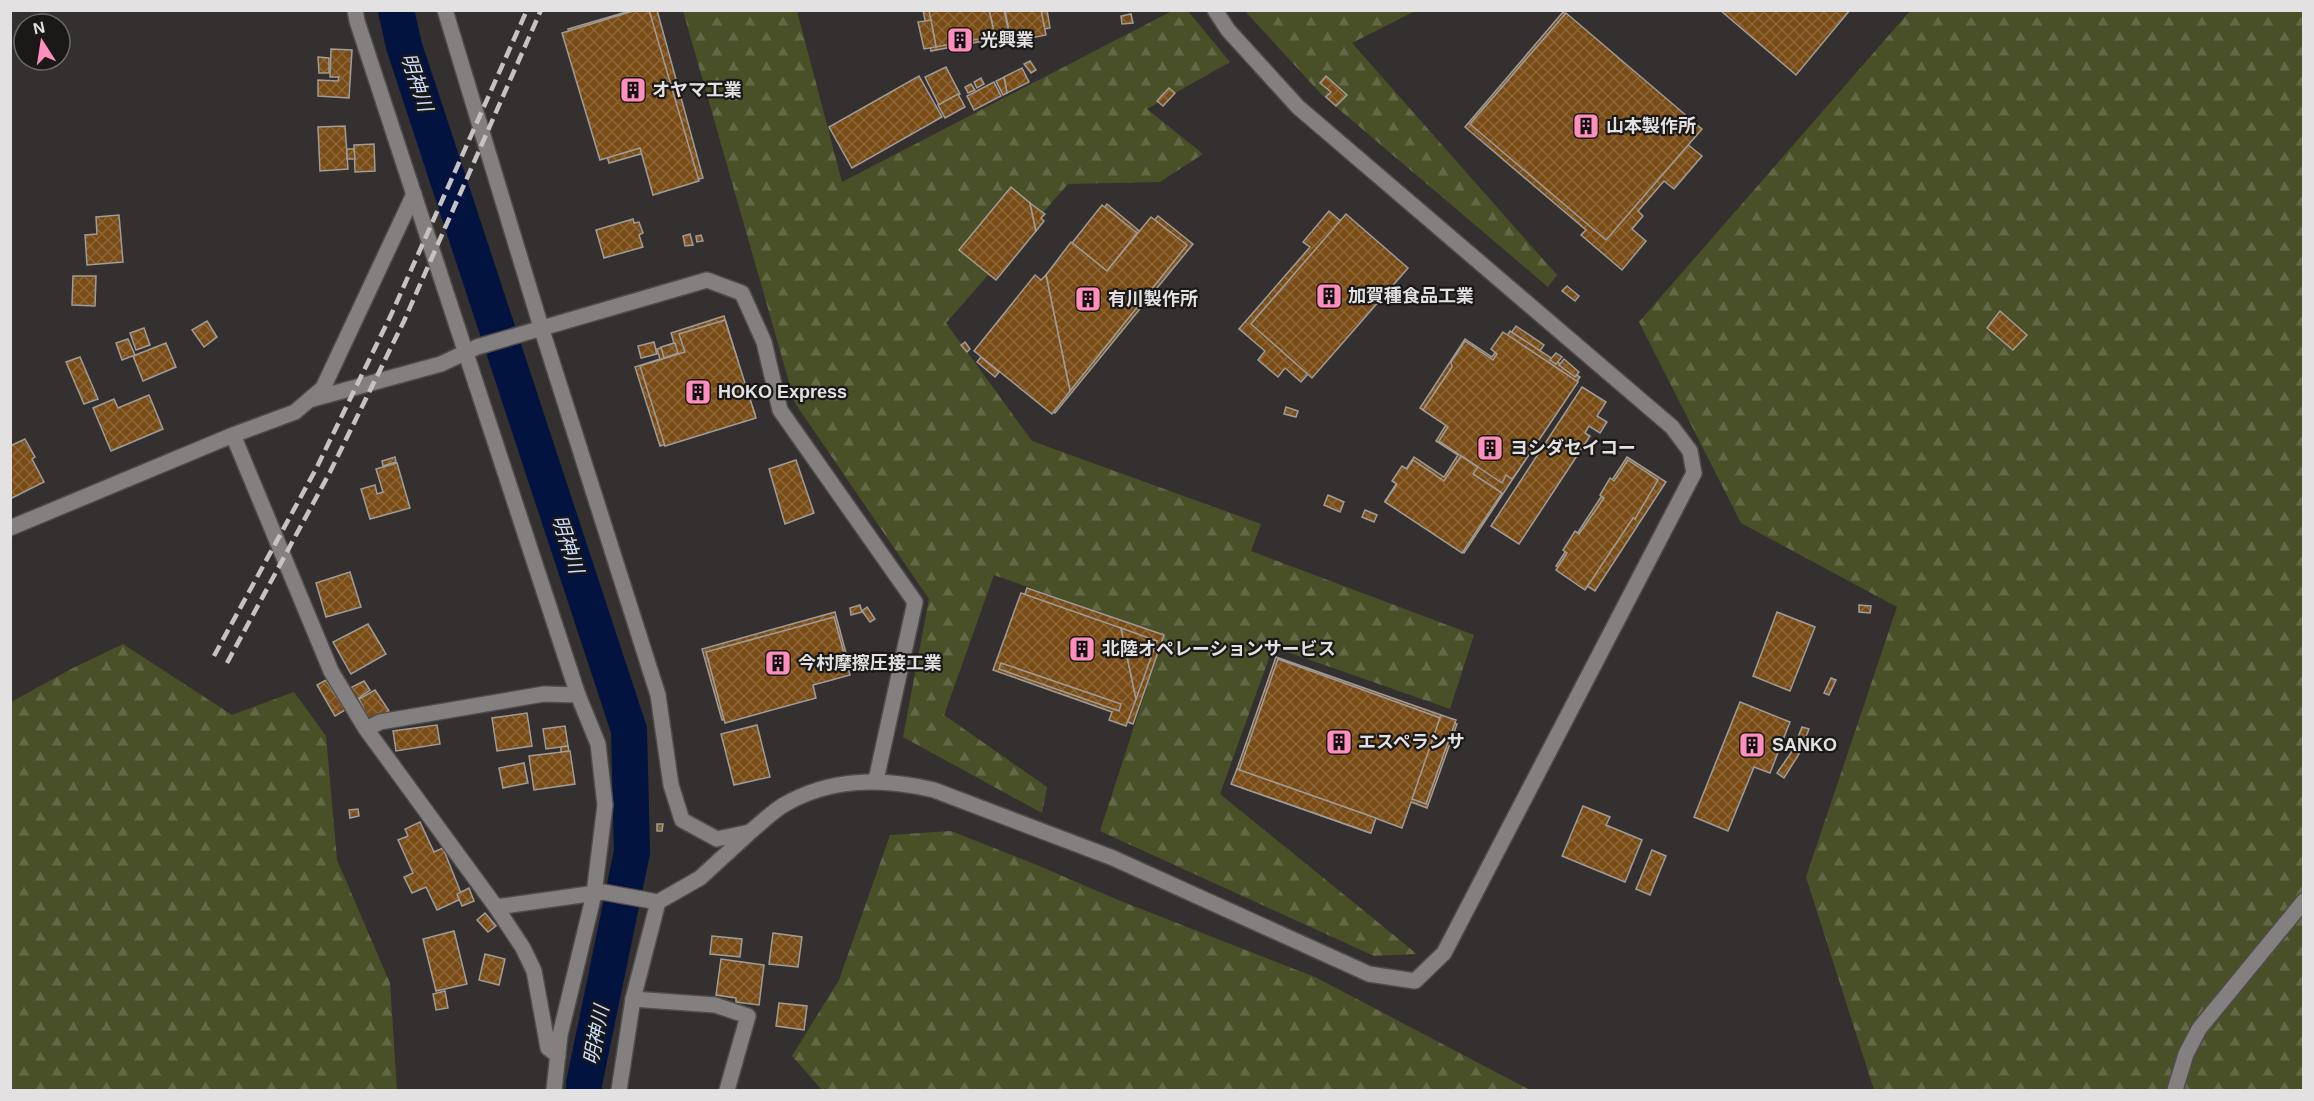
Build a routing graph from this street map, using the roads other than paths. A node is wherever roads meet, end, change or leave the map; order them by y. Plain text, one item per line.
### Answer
1 (355, 10) edge
2 (445, 10) edge
3 (1215, 10) edge
4 (414, 194) junction
5 (541, 327) junction
6 (471, 349) junction
7 (309, 400) junction
8 (232, 435) junction
9 (10, 528) edge
10 (578, 694) junction
11 (366, 729) junction
12 (876, 780) junction
13 (750, 832) junction
14 (598, 893) junction
15 (2304, 901) edge
16 (658, 902) junction
17 (496, 907) junction
18 (633, 999) junction
19 (558, 1056) junction
20 (554, 1090) edge
21 (619, 1090) edge
22 (727, 1090) edge
23 (2175, 1090) edge

1 - 4 street
2 - 5 street
3 - 12 street
4 - 6 street
4 - 7 street
5 - 6 street
5 - 12 street
5 - 13 street
6 - 7 street
6 - 10 street
7 - 8 street
8 - 9 street
8 - 11 street
10 - 11 street
10 - 14 street
11 - 17 street
12 - 13 street
13 - 16 street
14 - 16 street
14 - 17 street
14 - 19 street
15 - 23 street
16 - 18 street
17 - 19 street
18 - 21 street
18 - 22 street
19 - 20 street

